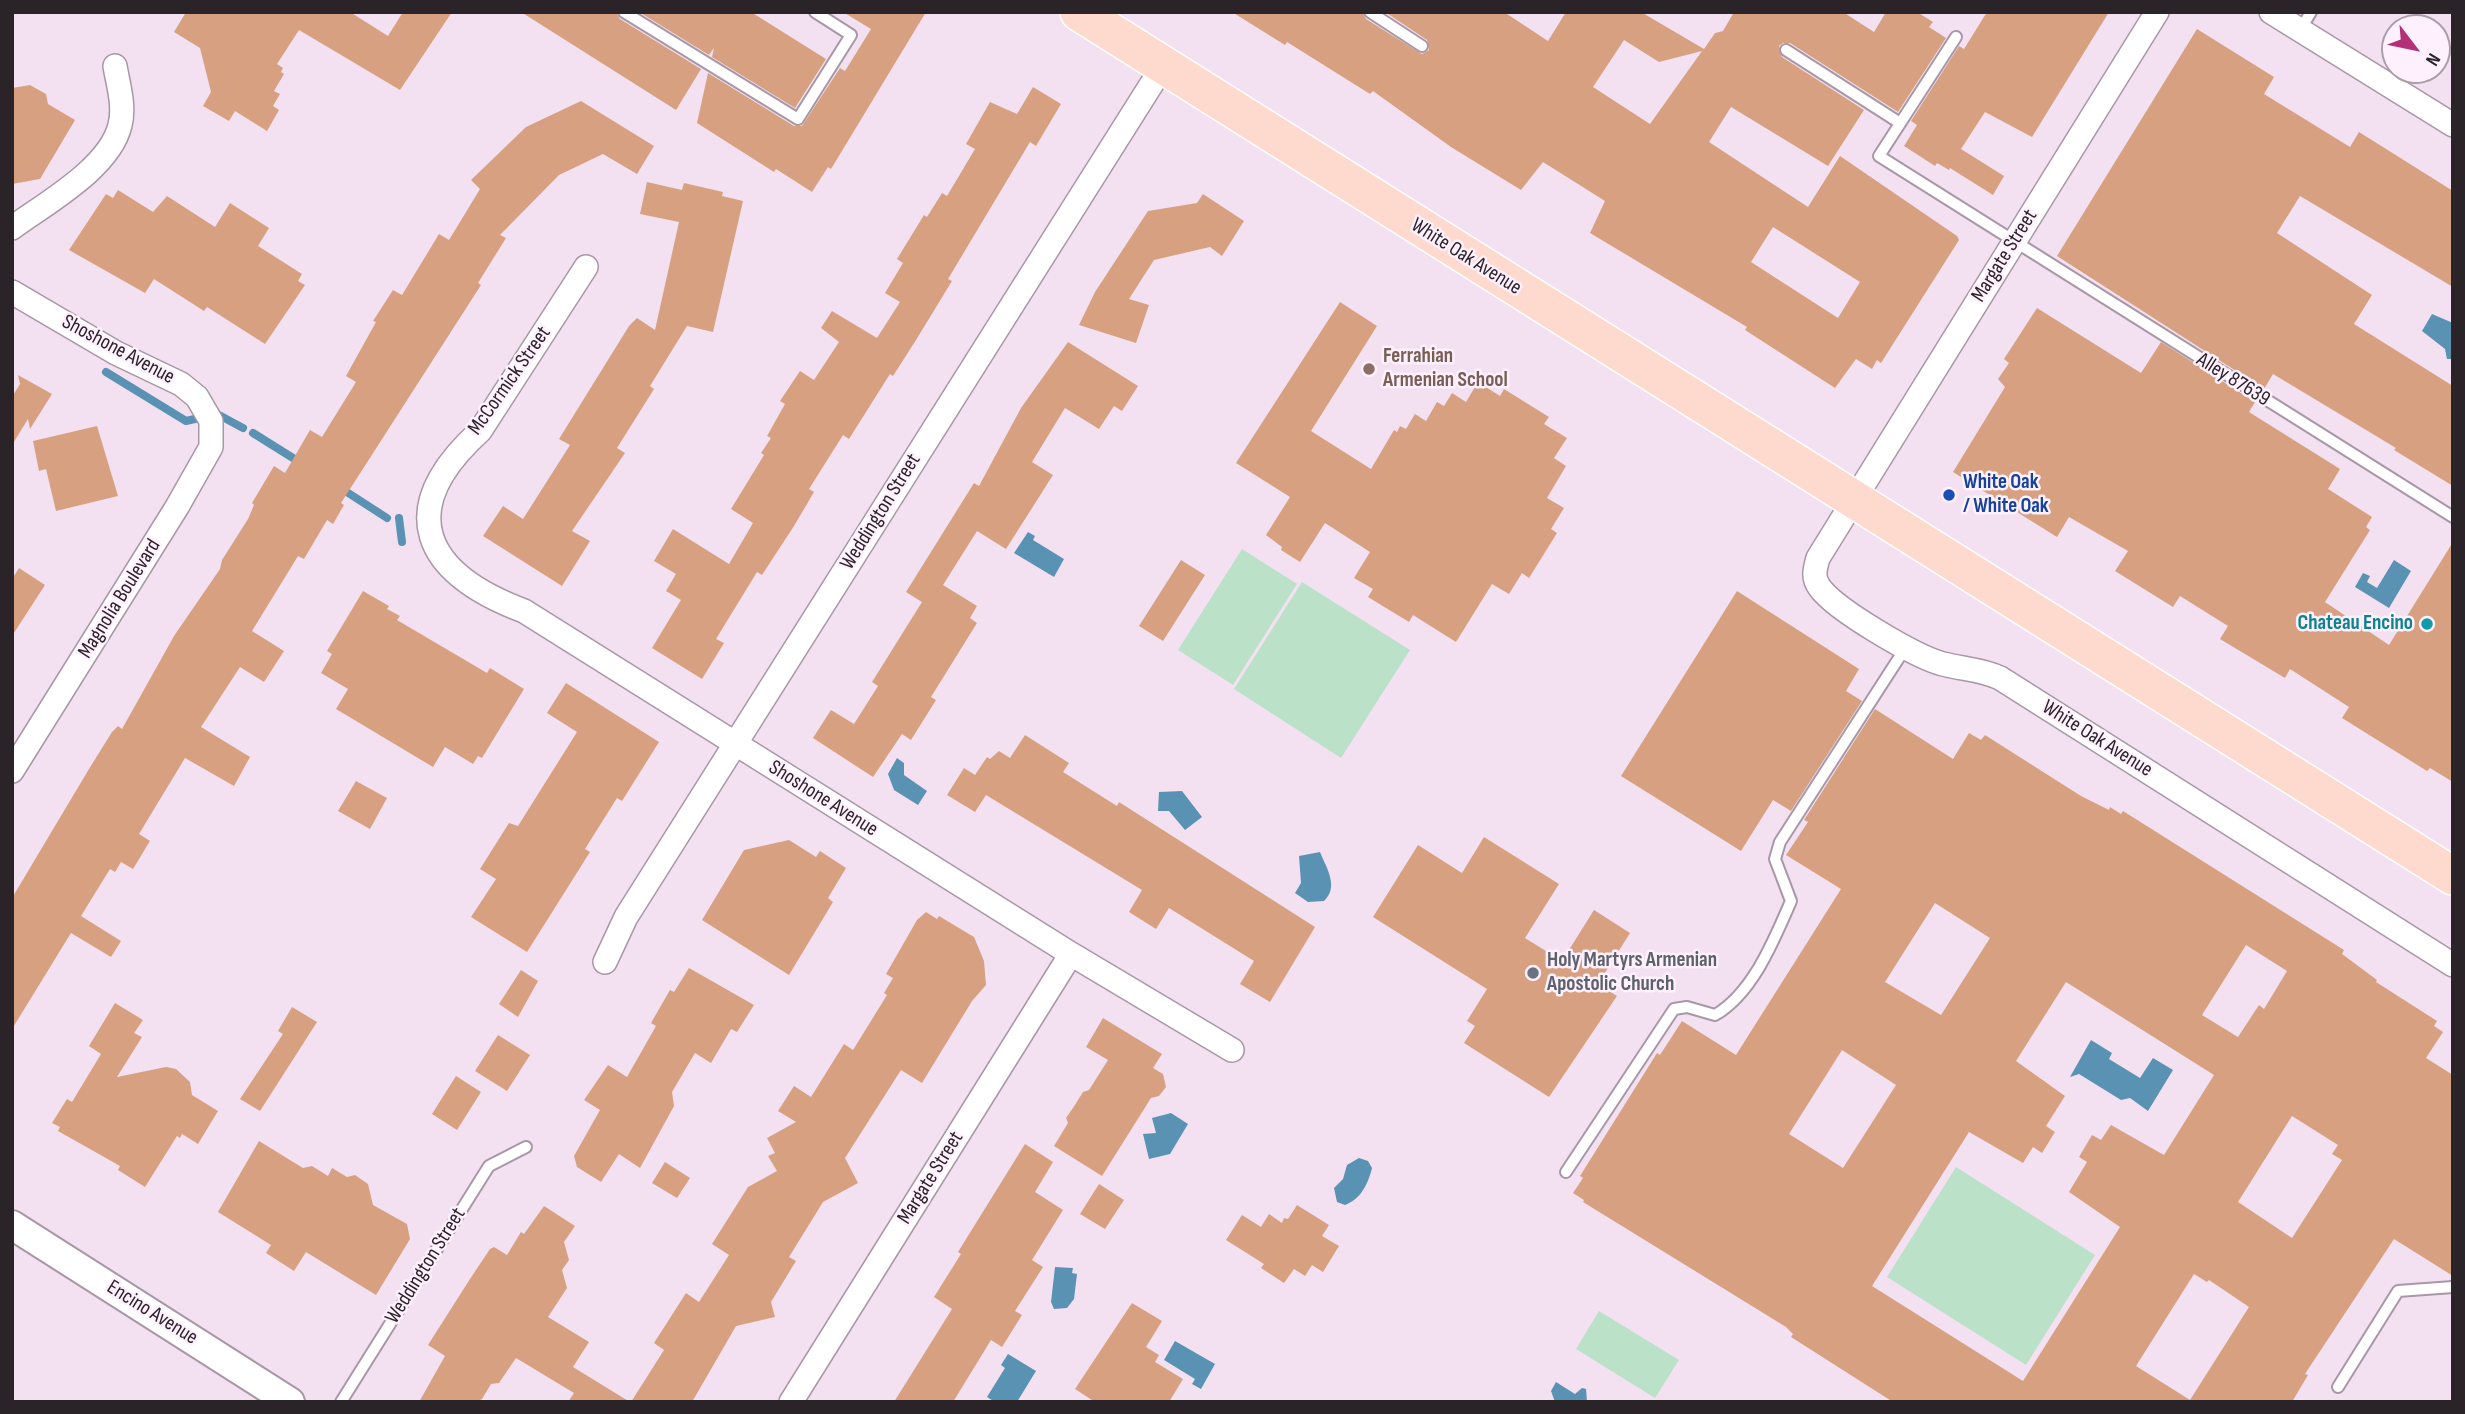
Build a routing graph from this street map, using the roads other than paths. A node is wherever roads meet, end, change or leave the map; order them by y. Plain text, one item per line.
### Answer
1 (624, 12) edge
2 (815, 12) edge
3 (1079, 12) edge
4 (1370, 12) edge
5 (2157, 12) edge
6 (2271, 12) edge
7 (2306, 21) edge
8 (1955, 37) dead end
9 (1422, 46) dead end
10 (1786, 50) dead end
11 (116, 66) dead end
12 (1163, 66) junction
13 (1900, 123) junction
14 (2453, 125) edge
15 (12, 228) edge
16 (2013, 243) junction
17 (586, 267) dead end
18 (12, 292) edge
19 (211, 421) joint
20 (1854, 499) junction
21 (2453, 517) edge
22 (429, 535) joint
23 (1906, 647) junction
24 (735, 744) junction
25 (12, 771) edge
26 (2453, 876) edge
27 (1071, 954) junction
28 (605, 962) dead end
29 (2453, 965) edge
30 (1231, 1050) dead end
31 (526, 1147) dead end
32 (1566, 1172) dead end
33 (12, 1225) edge
34 (2453, 1287) edge
35 (2338, 1387) dead end
36 (290, 1402) edge
37 (341, 1402) edge
38 (791, 1402) edge

1 - 2 lane
3 - 12 main road, White Oak Avenue
4 - 9 lane
5 - 16 street, Margate Street
6 - 7 street
7 - 14 street
8 - 13 lane
10 - 13 lane
11 - 15 street
12 - 20 main road, White Oak Avenue
12 - 24 street, Weddington Street
13 - 16 lane, Alley 87639
16 - 20 street, Margate Street
16 - 21 lane, Alley 87639
17 - 22 street, McCormick Street
18 - 19 street, Shoshone Avenue
19 - 25 street, Magnolia Boulevard
20 - 23 street, White Oak Avenue
20 - 26 main road, White Oak Avenue
22 - 24 street, Shoshone Avenue
23 - 29 street, White Oak Avenue
23 - 32 lane
24 - 27 street, Shoshone Avenue
24 - 28 street, Weddington Street
27 - 30 street, Shoshone Avenue
27 - 38 street, Margate Street
31 - 37 lane, Weddington Street
33 - 36 street, Encino Avenue
34 - 35 lane

